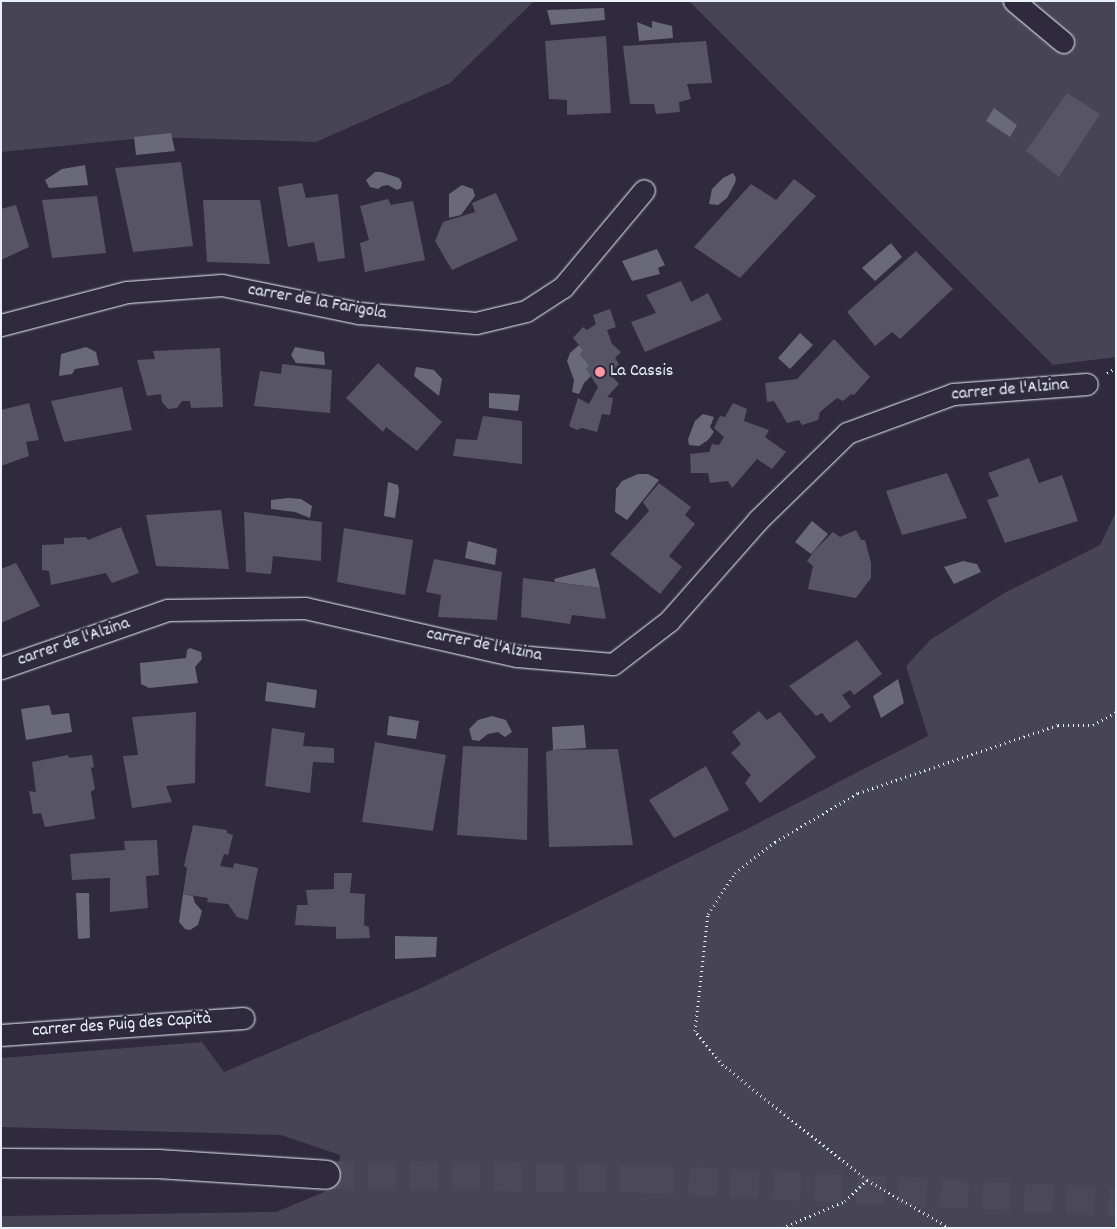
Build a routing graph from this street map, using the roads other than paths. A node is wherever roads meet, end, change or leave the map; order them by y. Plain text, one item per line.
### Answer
1 (1014, 1) edge
2 (1063, 42) dead end
3 (644, 190) dead end
4 (1, 325) edge
5 (1087, 384) dead end
6 (1, 668) edge
7 (243, 1018) dead end
8 (1, 1035) edge
9 (1, 1163) edge
10 (326, 1175) tunnel mouth

1 - 2 street
3 - 4 street, carrer de la Farigola
5 - 6 street, carrer de l'Alzina
7 - 8 street, carrer des Puig des Capità
9 - 10 highway

